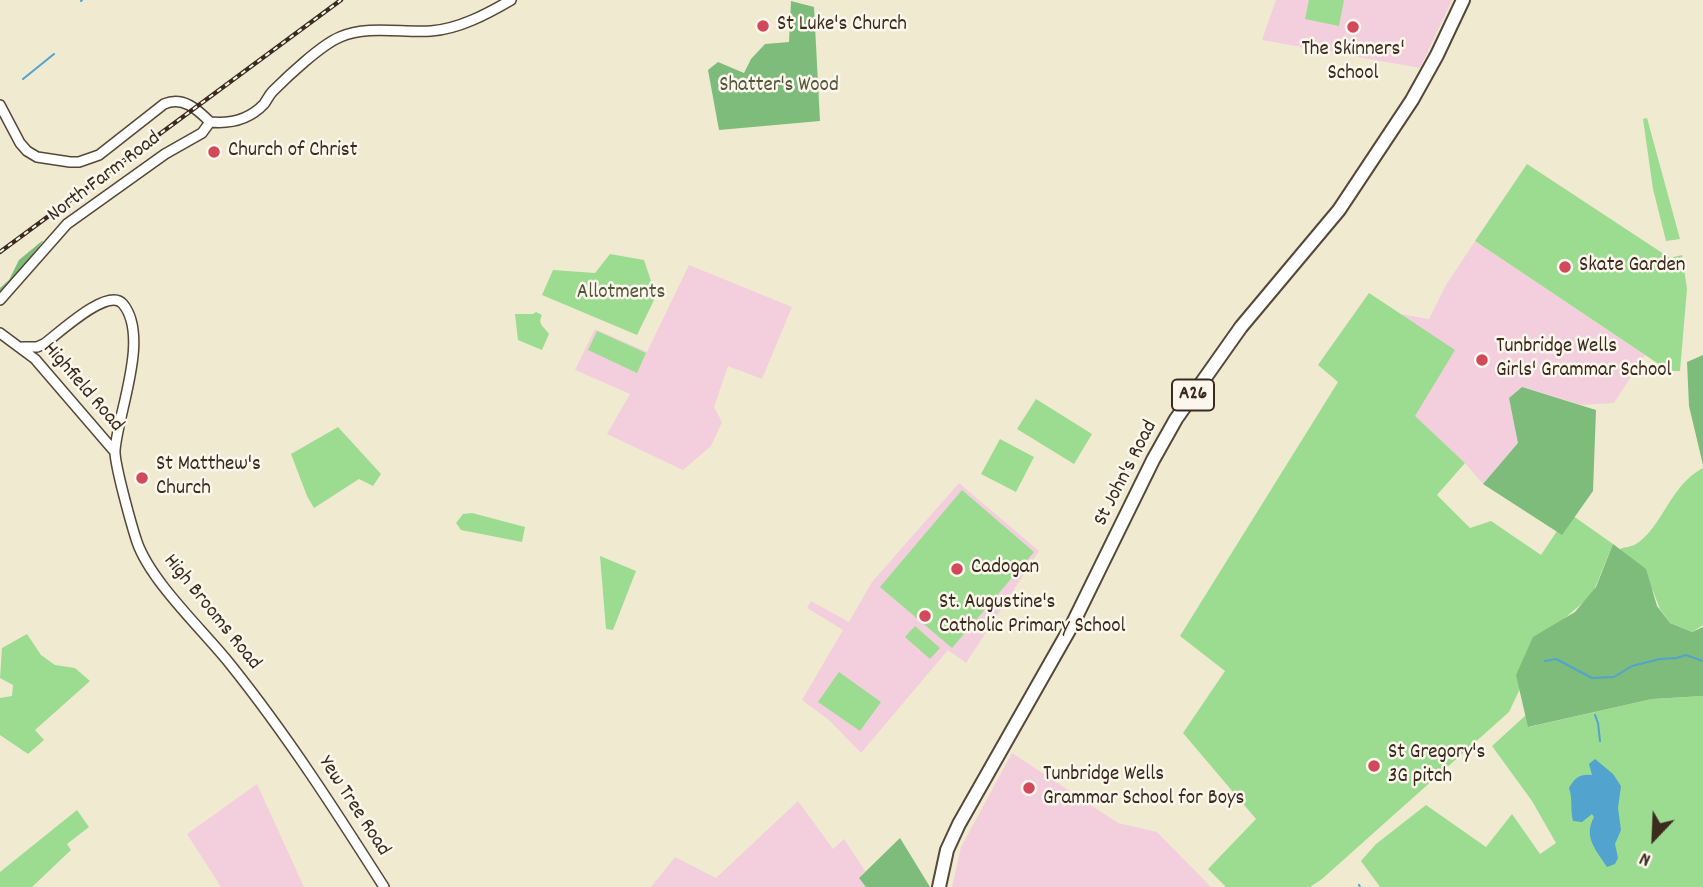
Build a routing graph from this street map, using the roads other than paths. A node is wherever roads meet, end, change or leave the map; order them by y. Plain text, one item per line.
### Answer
1 (511, 0) edge
2 (1463, 0) edge
3 (0, 104) edge
4 (210, 122) junction
5 (0, 300) edge
6 (0, 333) edge
7 (22, 347) junction
8 (115, 452) junction
9 (293, 746) joint
10 (384, 887) edge
11 (939, 887) edge

1 - 4 street
2 - 11 highway, St John's Road / A26
3 - 4 street
4 - 5 street, North Farm Road
6 - 7 street
7 - 8 street, Highfield Road
7 - 8 street, High Brooms Road
8 - 9 street, High Brooms Road
9 - 10 street, Yew Tree Road

